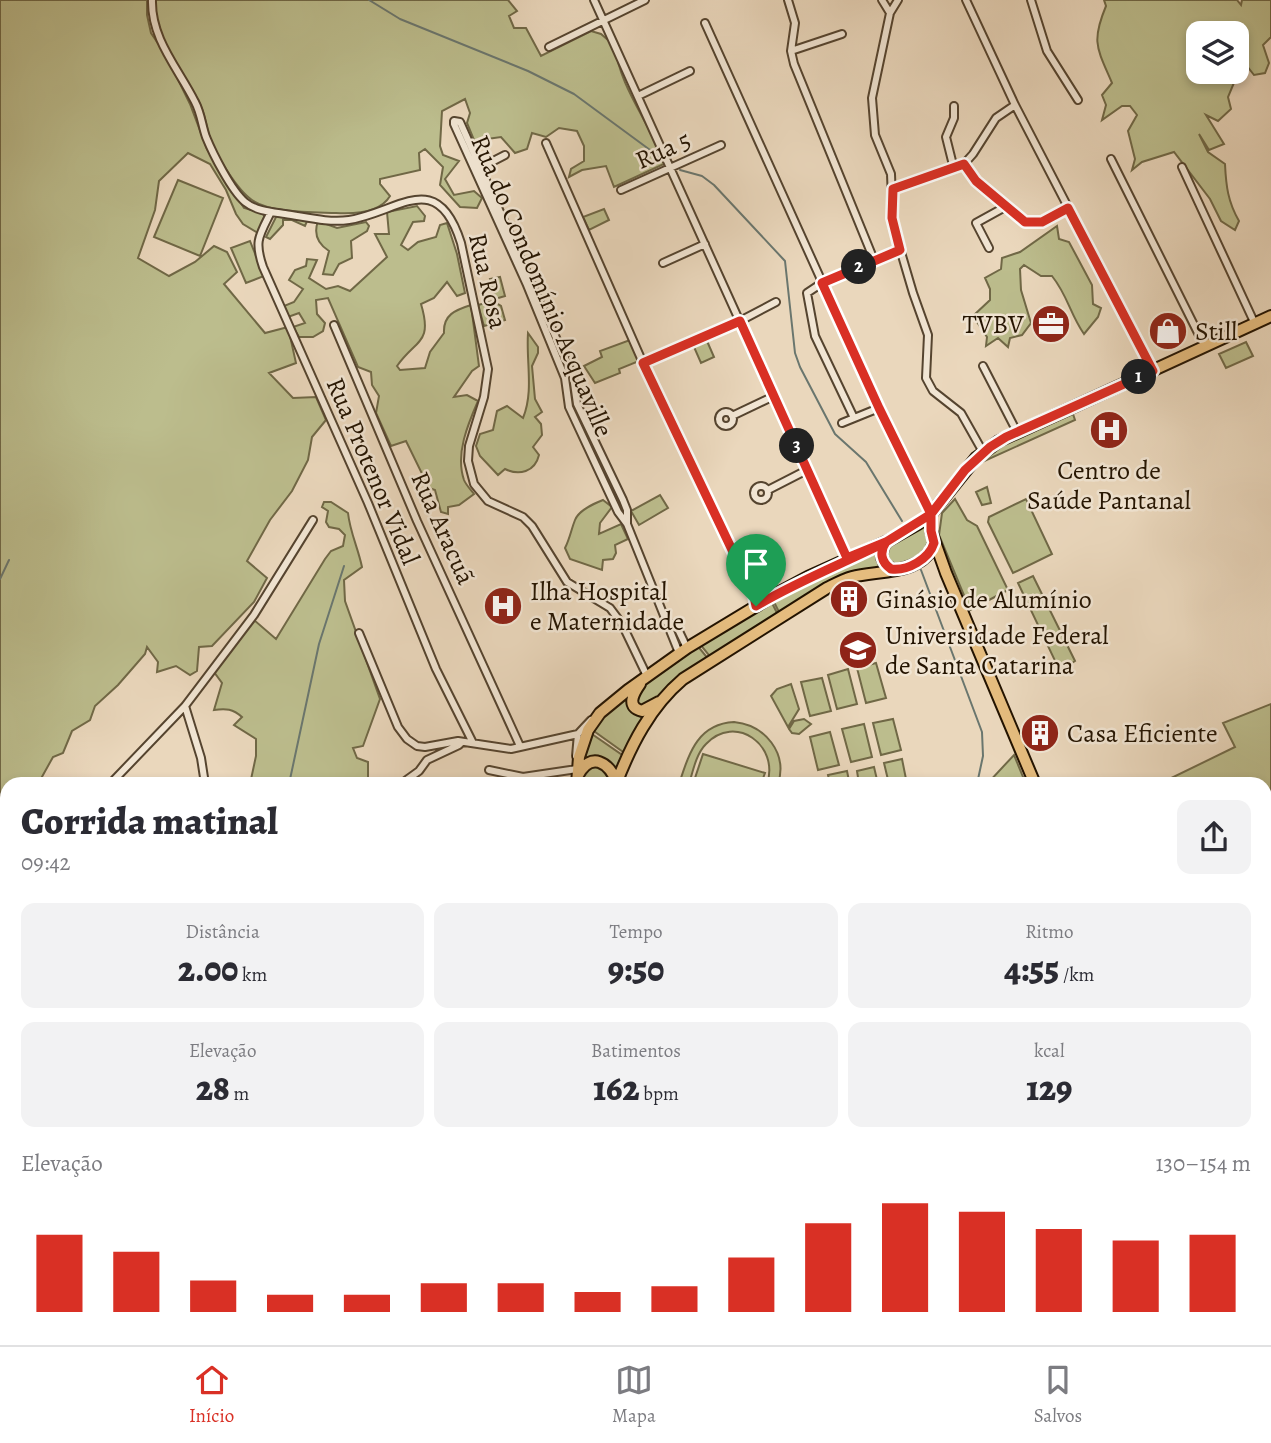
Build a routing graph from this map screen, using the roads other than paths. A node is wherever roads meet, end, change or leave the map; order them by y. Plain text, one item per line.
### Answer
1 (152, 0) edge
2 (594, 0) edge
3 (645, 0) edge
4 (788, 0) edge
5 (882, 0) edge
6 (898, 0) edge
7 (966, 0) edge
8 (1031, 0) edge
9 (890, 13) junction
10 (604, 20) junction
11 (705, 23) dead end
12 (842, 34) dead end
13 (549, 47) dead end
14 (791, 51) junction
15 (690, 71) dead end
16 (638, 96) junction
17 (1078, 100) dead end
18 (1015, 105) junction
19 (954, 106) dead end
20 (546, 143) dead end
21 (721, 145) dead end
22 (505, 155) dead end
23 (1111, 159) dead end
24 (964, 164) junction
25 (1182, 167) dead end
26 (670, 168) junction
27 (954, 169) junction
28 (477, 170) junction
29 (893, 189) junction
30 (621, 190) dead end
31 (1005, 206) junction
32 (1068, 208) junction
33 (271, 212) junction
34 (705, 244) junction
35 (989, 248) dead end
36 (900, 250) junction
37 (874, 260) junction
38 (663, 263) dead end
39 (822, 283) junction
40 (776, 302) dead end
41 (1271, 316) edge
42 (740, 321) junction
43 (1255, 324) junction
44 (334, 325) dead end
45 (554, 342) junction
46 (1205, 347) junction
47 (643, 363) junction
48 (983, 366) dead end
49 (1153, 371) junction
50 (774, 396) junction
51 (577, 404) junction
52 (569, 407) junction
53 (879, 408) junction
54 (732, 416) dead end
55 (854, 418) junction
56 (842, 423) dead end
57 (1017, 432) junction
58 (599, 449) junction
59 (983, 452) junction
60 (591, 453) junction
61 (807, 470) junction
62 (768, 490) dead end
63 (931, 514) junction
64 (313, 520) dead end
65 (627, 524) junction
66 (918, 524) junction
67 (931, 531) junction
68 (886, 542) junction
69 (934, 543) junction
70 (847, 558) junction
71 (924, 558) junction
72 (894, 570) junction
73 (946, 573) junction
74 (756, 606) junction
75 (359, 633) dead end
76 (683, 651) junction
77 (645, 677) junction
78 (664, 698) junction
79 (185, 706) junction
80 (600, 713) junction
81 (578, 734) junction
82 (473, 743) junction
83 (461, 744) junction
84 (520, 746) junction
85 (458, 754) dead end
86 (489, 770) dead end
87 (117, 777) edge
88 (204, 777) edge
89 (411, 777) edge
90 (577, 777) edge
91 (615, 777) edge
92 (619, 777) edge
93 (1032, 777) edge

1 - 33 street, Rua Rosa
2 - 10 street
3 - 10 street
4 - 14 street
5 - 9 street
6 - 9 street
7 - 18 street
8 - 17 street
9 - 29 street
10 - 13 street
10 - 16 street
11 - 39 street
12 - 14 street
14 - 37 street
15 - 16 street
16 - 26 street
18 - 24 street
18 - 32 street
19 - 27 street
20 - 47 street
21 - 26 street, Rua 5
22 - 28 street
23 - 46 street
24 - 27 street
24 - 31 street
25 - 43 street
26 - 30 street, Rua 5
26 - 34 street
27 - 29 street
28 - 28 street, Rua do Condomínio Acquaville
28 - 45 street, Rua do Condomínio Acquaville
29 - 36 street
31 - 32 street
31 - 35 street
32 - 49 street
33 - 77 street, Rua Rosa
33 - 82 street, Rua Protenor Vidal
34 - 38 street
34 - 42 street
36 - 37 street
36 - 59 street
37 - 39 street
39 - 53 street
39 - 55 street
40 - 42 street
41 - 43 main road
42 - 47 street
42 - 50 street
43 - 46 main road
44 - 84 street, Rua Aracuã
45 - 51 street, Rua do Condomínio Acquaville
45 - 52 street, Rua do Condomínio Acquaville
46 - 49 main road
47 - 74 street
48 - 57 street
49 - 57 main road
50 - 54 street
50 - 61 street
51 - 52 street
51 - 58 street, Rua do Condomínio Acquaville
52 - 60 street, Rua do Condomínio Acquaville
53 - 55 street
53 - 63 street
55 - 56 street
57 - 59 main road
58 - 60 street
58 - 65 street, Rua do Condomínio Acquaville
59 - 63 main road
60 - 65 street, Rua do Condomínio Acquaville
61 - 62 street
61 - 70 street
63 - 66 main road
63 - 67 main road
64 - 79 street
65 - 76 street, Rua do Condomínio Acquaville
66 - 67 main road
66 - 68 main road
67 - 69 main road
68 - 70 main road
68 - 72 main road
69 - 71 main road
69 - 73 main road
70 - 74 main road
71 - 72 main road
71 - 73 main road
72 - 78 main road
73 - 93 main road
74 - 76 main road
75 - 83 street
76 - 77 main road
77 - 78 main road
77 - 80 main road
78 - 92 main road
79 - 87 street
79 - 88 street
80 - 81 street
80 - 90 main road
81 - 84 street
81 - 90 street
82 - 83 street
82 - 84 street
83 - 85 street
83 - 89 street
86 - 90 street
90 - 91 main road

